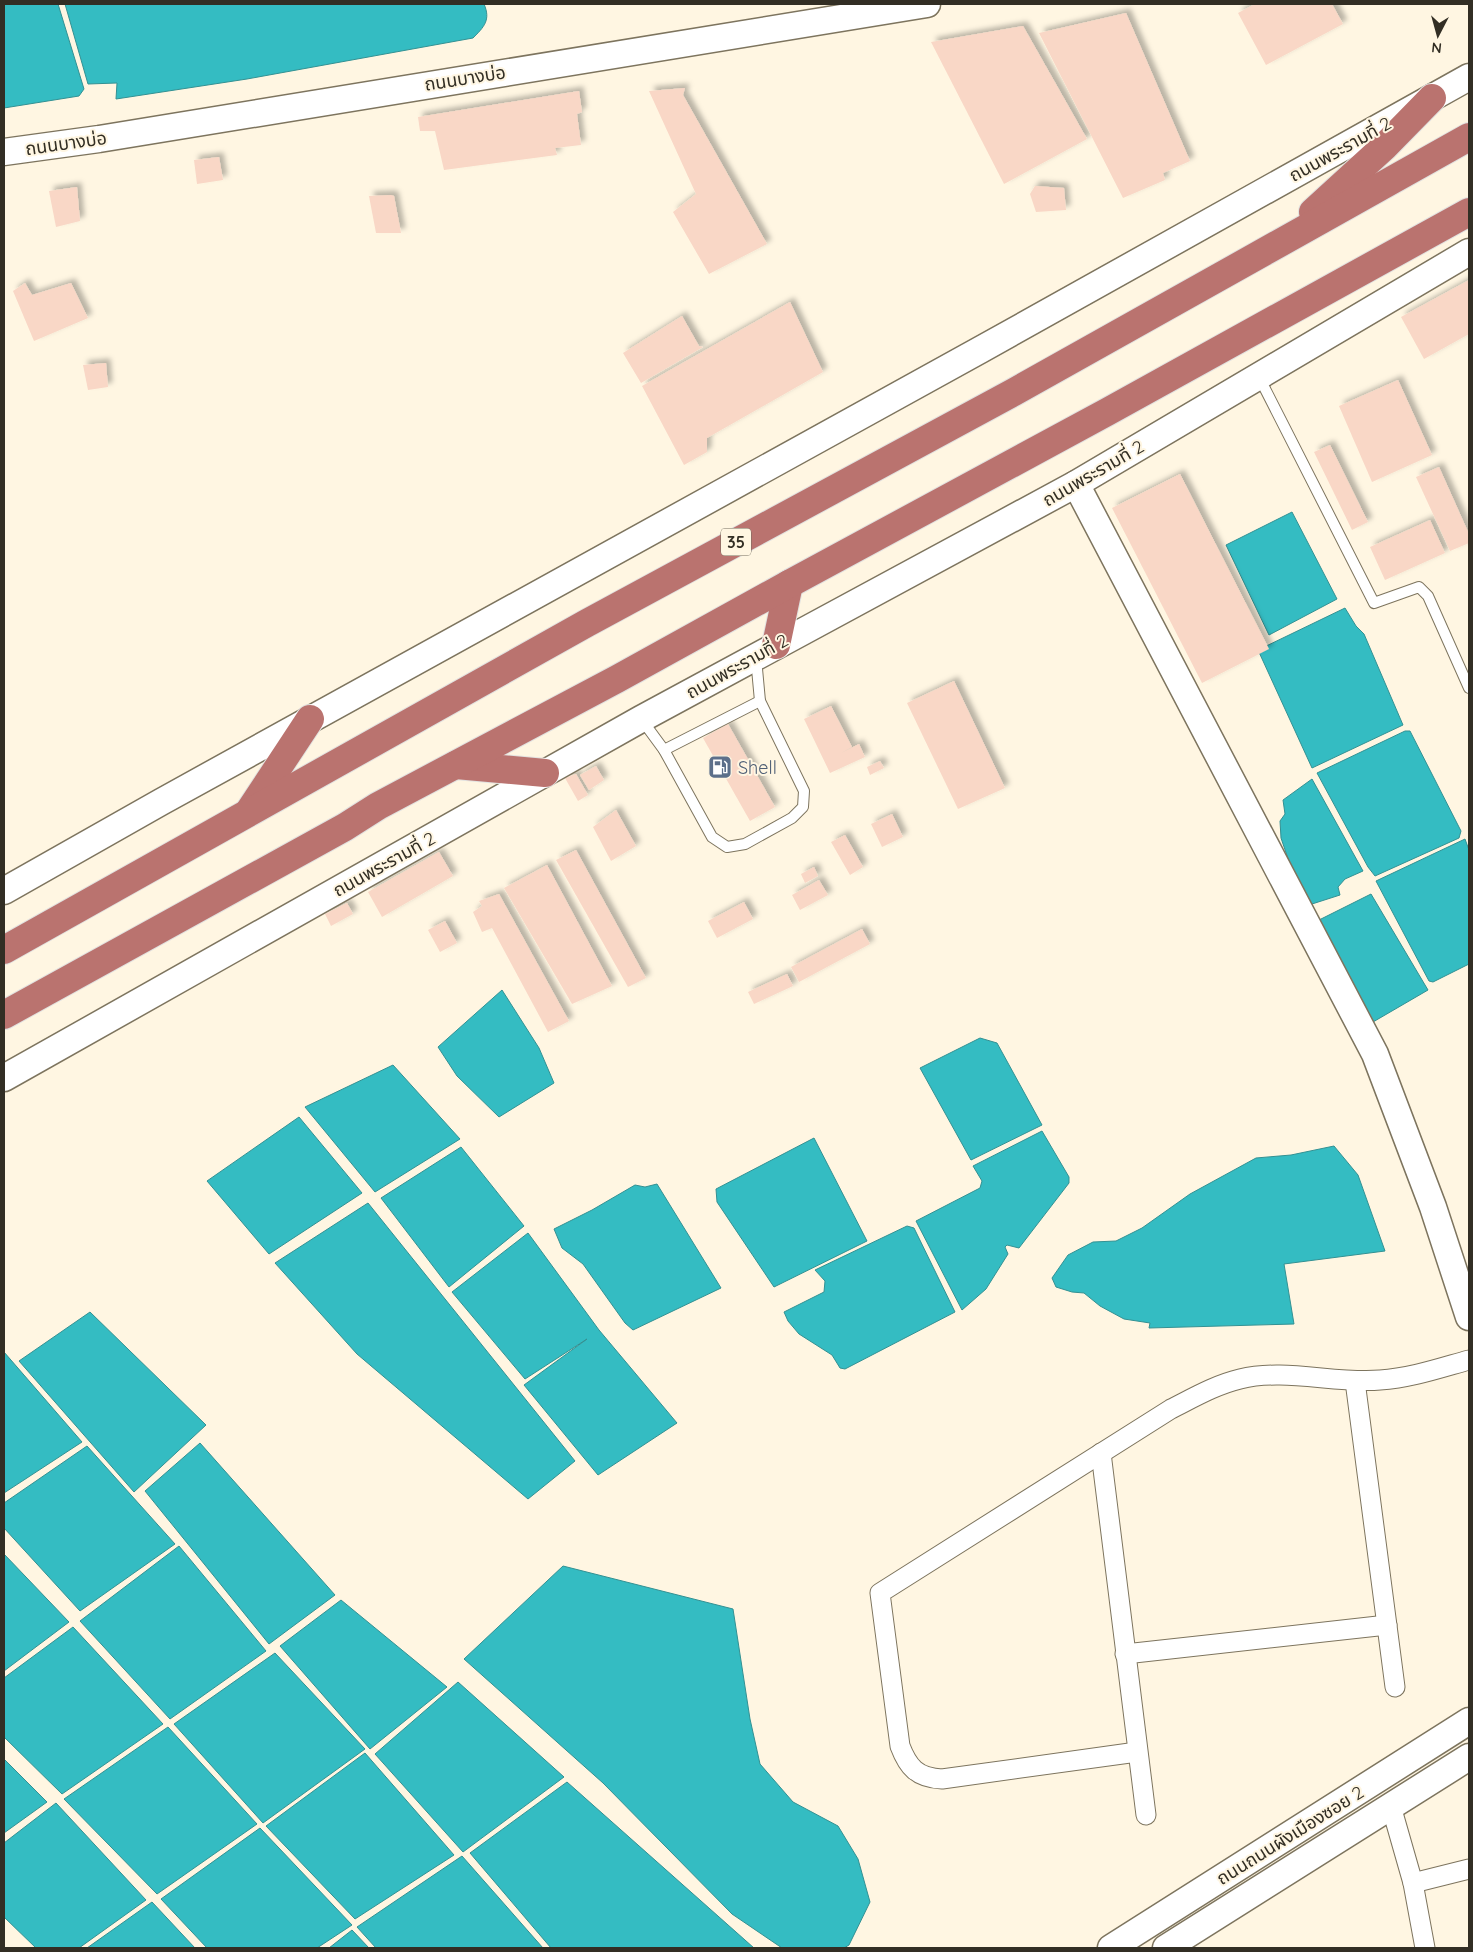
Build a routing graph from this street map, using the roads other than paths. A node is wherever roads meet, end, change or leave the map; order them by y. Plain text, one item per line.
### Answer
1 (927, 4) edge
2 (1469, 77) edge
3 (1432, 98) junction
4 (1469, 136) edge
5 (4, 152) edge
6 (1469, 212) edge
7 (1281, 242) junction
8 (1469, 252) edge
9 (1260, 377) junction
10 (1076, 484) junction
11 (789, 584) junction
12 (766, 651) junction
13 (1469, 688) edge
14 (760, 701) junction
15 (310, 719) junction
16 (641, 719) junction
17 (664, 750) junction
18 (456, 765) junction
19 (545, 774) junction
20 (248, 813) junction
21 (4, 890) edge
22 (4, 950) edge
23 (4, 1015) edge
24 (4, 1078) edge
25 (1469, 1317) edge
26 (1469, 1360) edge
27 (1355, 1380) junction
28 (1101, 1453) junction
29 (1387, 1625) junction
30 (1125, 1654) junction
31 (1395, 1687) dead end
32 (1469, 1721) edge
33 (1138, 1752) junction
34 (1469, 1757) edge
35 (1398, 1767) junction
36 (1414, 1792) junction
37 (1391, 1806) junction
38 (1146, 1815) dead end
39 (1469, 1869) edge
40 (1413, 1883) junction
41 (1111, 1948) edge
42 (1166, 1948) edge
43 (1426, 1948) edge

1 - 5 main road, ถนนบางบ่อ
2 - 3 main road, ถนนพระรามที่ 2
3 - 7 highway
3 - 15 main road, ถนนพระรามที่ 2
4 - 7 highway, 35
6 - 11 highway
7 - 20 highway, 35
8 - 9 main road, ถนนพระรามที่ 2
9 - 10 main road, ถนนพระรามที่ 2
9 - 13 lane
10 - 12 main road, ถนนพระรามที่ 2
10 - 25 main road
11 - 12 highway
11 - 18 highway
12 - 14 lane
12 - 16 main road, ถนนพระรามที่ 2
14 - 17 lane
14 - 17 lane
15 - 20 highway
15 - 21 main road, ถนนพระรามที่ 2
16 - 17 lane
16 - 19 main road, ถนนพระรามที่ 2
18 - 19 highway
18 - 23 highway
19 - 24 main road, ถนนพระรามที่ 2
20 - 22 highway, 35
26 - 27 street
27 - 28 street
27 - 29 street
28 - 30 street
28 - 33 street
29 - 30 street
29 - 31 street
30 - 33 street
32 - 35 main road, ถนนถนนผังเมืองซอย 2
33 - 38 street
34 - 36 main road, ถนนถนนผังเมืองซอย 2
35 - 36 main road
35 - 41 main road, ถนนถนนผังเมืองซอย 2
36 - 37 main road, ถนนถนนผังเมืองซอย 2
37 - 40 street
37 - 42 main road, ถนนถนนผังเมืองซอย 2
39 - 40 street
40 - 43 street

